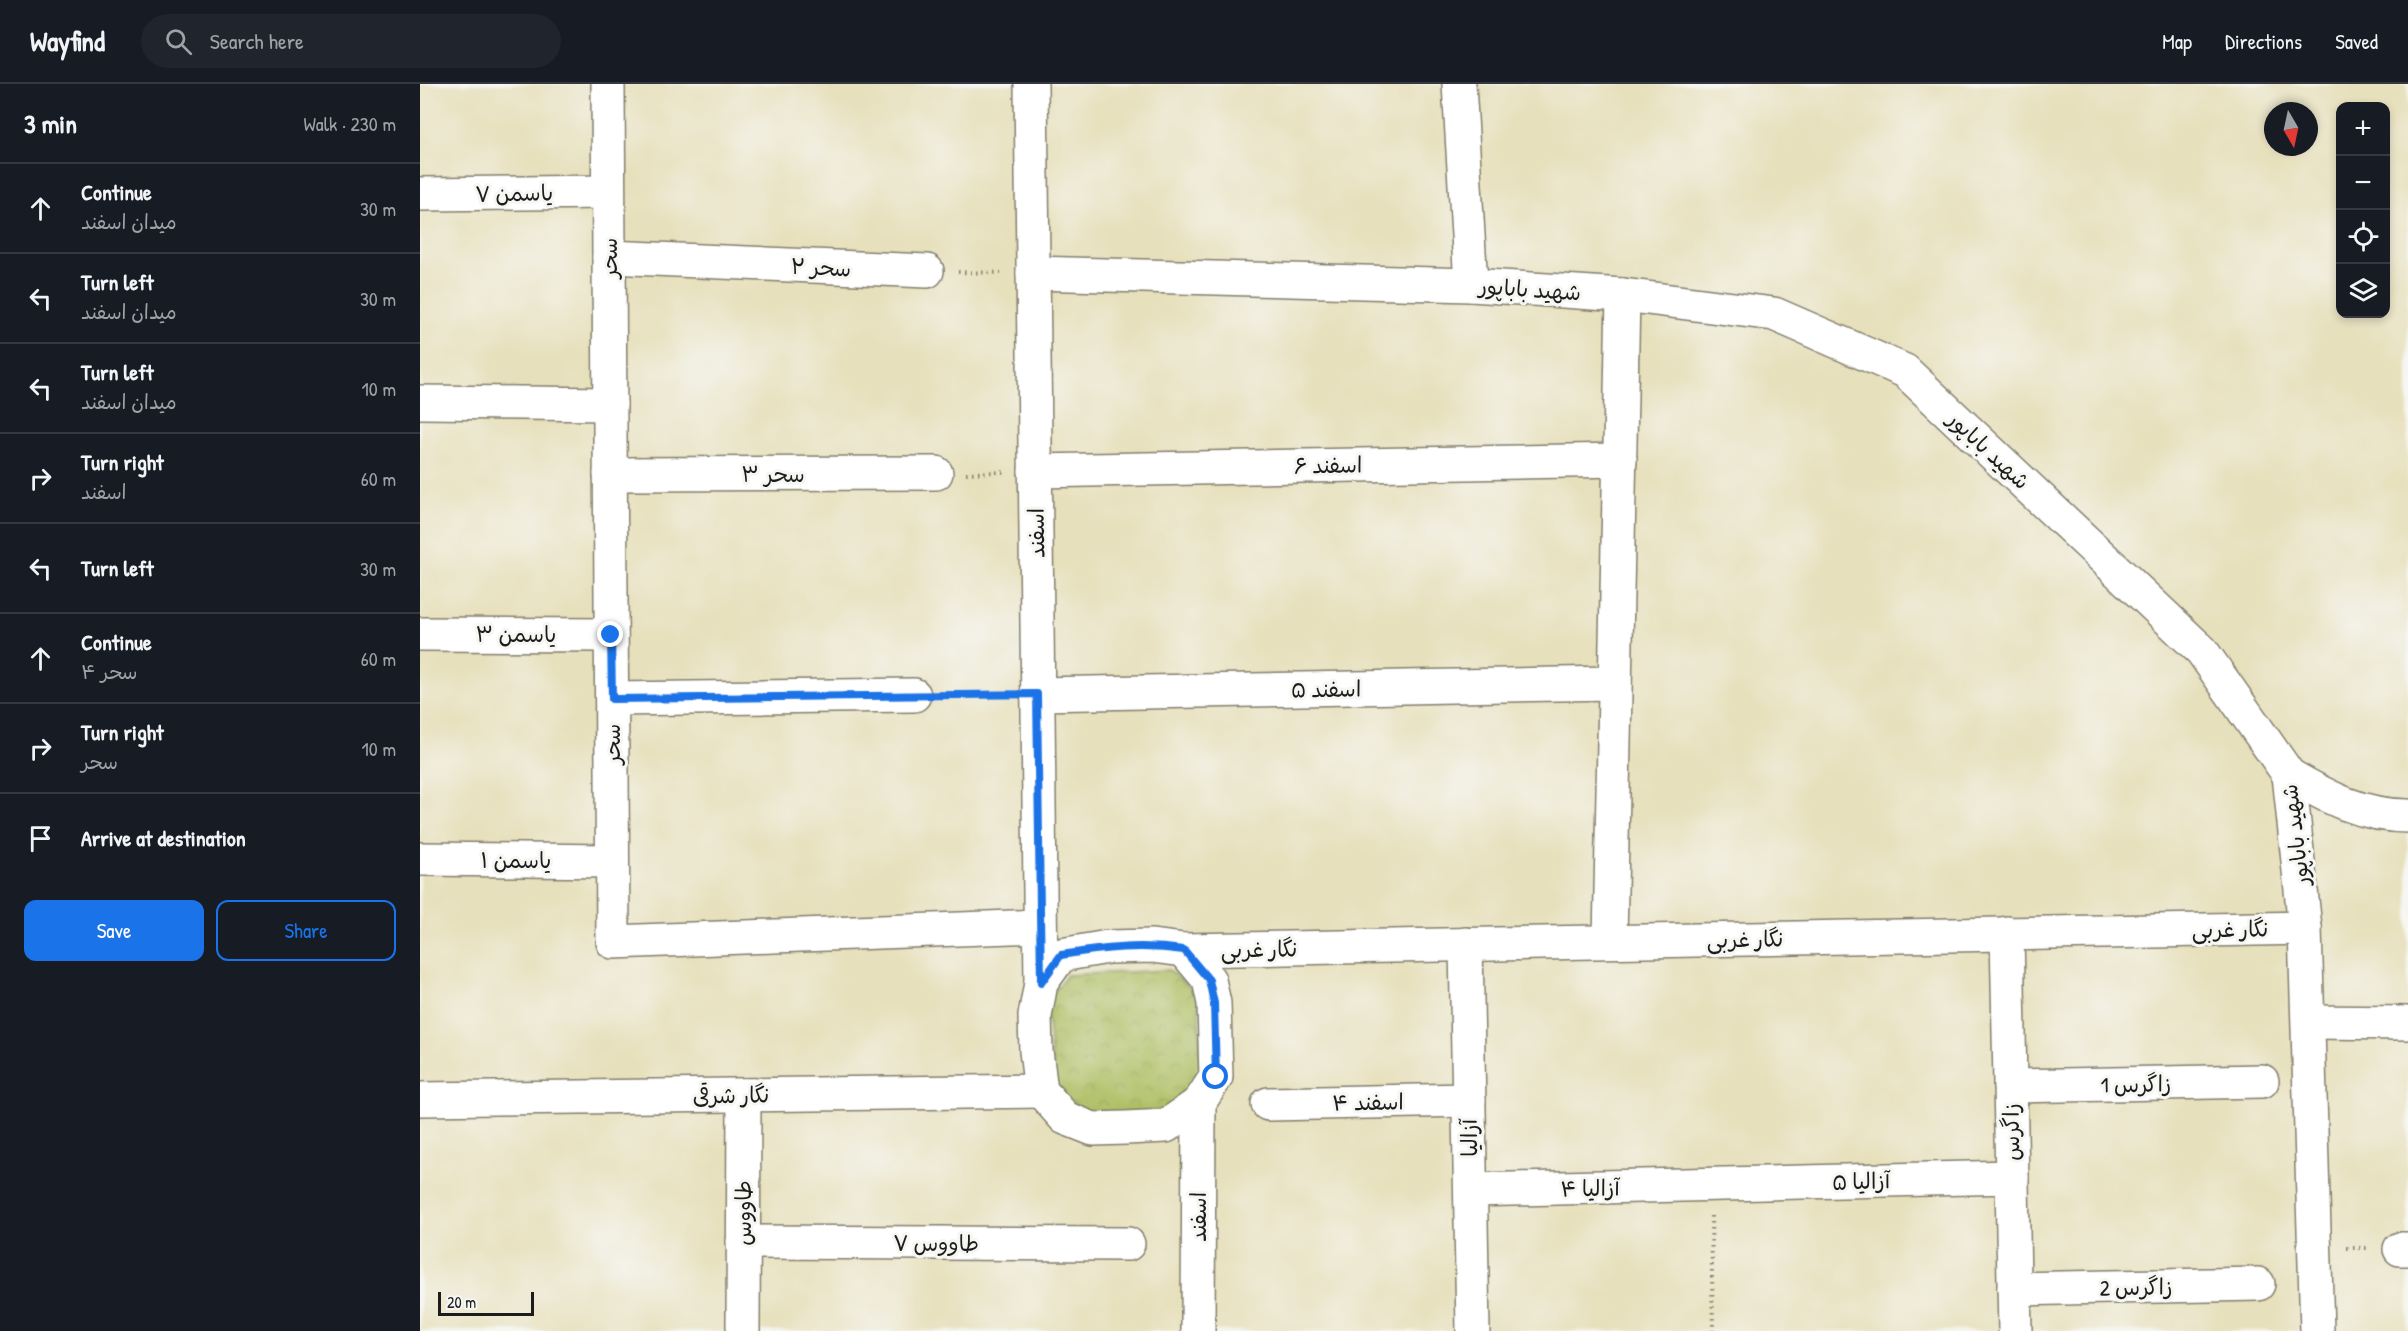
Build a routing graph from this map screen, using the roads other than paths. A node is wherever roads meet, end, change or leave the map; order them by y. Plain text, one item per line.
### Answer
1 (608, 84) edge
2 (1031, 84) edge
3 (1459, 84) edge
4 (609, 192) junction
5 (420, 194) edge
6 (609, 257) junction
7 (927, 271) road end
8 (1033, 273) junction
9 (1471, 285) junction
10 (1623, 295) junction
11 (420, 402) edge
12 (610, 404) junction
13 (1620, 460) junction
14 (1035, 471) junction
15 (936, 473) road end
16 (610, 474) junction
17 (420, 634) edge
18 (611, 635) junction
19 (1615, 683) junction
20 (1037, 694) junction
21 (914, 695) road end
22 (612, 699) junction
23 (2289, 775) junction
24 (2408, 816) edge
25 (420, 860) edge
26 (612, 861) junction
27 (1040, 926) junction
28 (2305, 928) junction
29 (2007, 933) junction
30 (1610, 941) junction
31 (1466, 944) junction
32 (1184, 950) junction
33 (1041, 983) junction
34 (2310, 1022) junction
35 (2408, 1023) edge
36 (2262, 1081) dead end
37 (2010, 1086) junction
38 (1041, 1091) junction
39 (744, 1095) junction
40 (420, 1099) edge
41 (1469, 1100) junction
42 (1199, 1103) junction
43 (1268, 1104) dead end
44 (2012, 1177) junction
45 (1710, 1185) joint
46 (1471, 1190) junction
47 (743, 1242) junction
48 (1128, 1244) dead end
49 (2258, 1284) dead end
50 (2014, 1289) junction
51 (743, 1331) edge
52 (1198, 1331) edge
53 (1473, 1331) edge
54 (2015, 1331) edge
55 (2318, 1331) edge

1 - 4 street, سحر
2 - 8 street, اسفند
3 - 9 street
4 - 5 street, یاسمن ۷
4 - 6 street, سحر
6 - 7 street, سحر ۲
6 - 12 street, سحر
8 - 9 street, شهید باباپور
8 - 14 street, اسفند
9 - 10 street, شهید باباپور
10 - 13 street
10 - 23 street, شهید باباپور
11 - 12 street
12 - 16 street, سحر
13 - 14 street, اسفند ۶
13 - 19 street
14 - 20 street, اسفند
15 - 16 street, سحر ۳
16 - 18 street, سحر
17 - 18 street, یاسمن ۳
18 - 22 street, سحر
19 - 20 street, اسفند ۵
19 - 30 street
20 - 27 street, اسفند
21 - 22 street
22 - 26 street, سحر
23 - 24 street
23 - 28 street, شهید باباپور
25 - 26 street, یاسمن ۱
26 - 27 street, سحر
27 - 33 street, اسفند
28 - 29 street, نگار غربی
28 - 34 street, شهید باباپور
29 - 30 street, نگار غربی
29 - 37 street, زاگرس
30 - 31 street, نگار غربی
31 - 32 street, نگار غربی
31 - 41 street, آزالیا
32 - 33 street
32 - 42 street
33 - 38 street
34 - 35 street
34 - 55 street, شهید باباپور
36 - 37 street, زاگرس 1
37 - 44 street, زاگرس
38 - 39 street, نگار شرقی
38 - 42 street
39 - 40 street, نگار شرقی
39 - 47 street, طاووس
41 - 43 street, اسفند ۴
41 - 46 street, آزالیا
42 - 52 street, اسفند
44 - 45 street, آزالیا ۵
44 - 50 street, زاگرس
45 - 46 street, آزالیا ۴
46 - 53 street, آزالیا
47 - 48 street, طاووس ۷
47 - 51 street, طاووس
49 - 50 street, زاگرس 2
50 - 54 street, زاگرس

